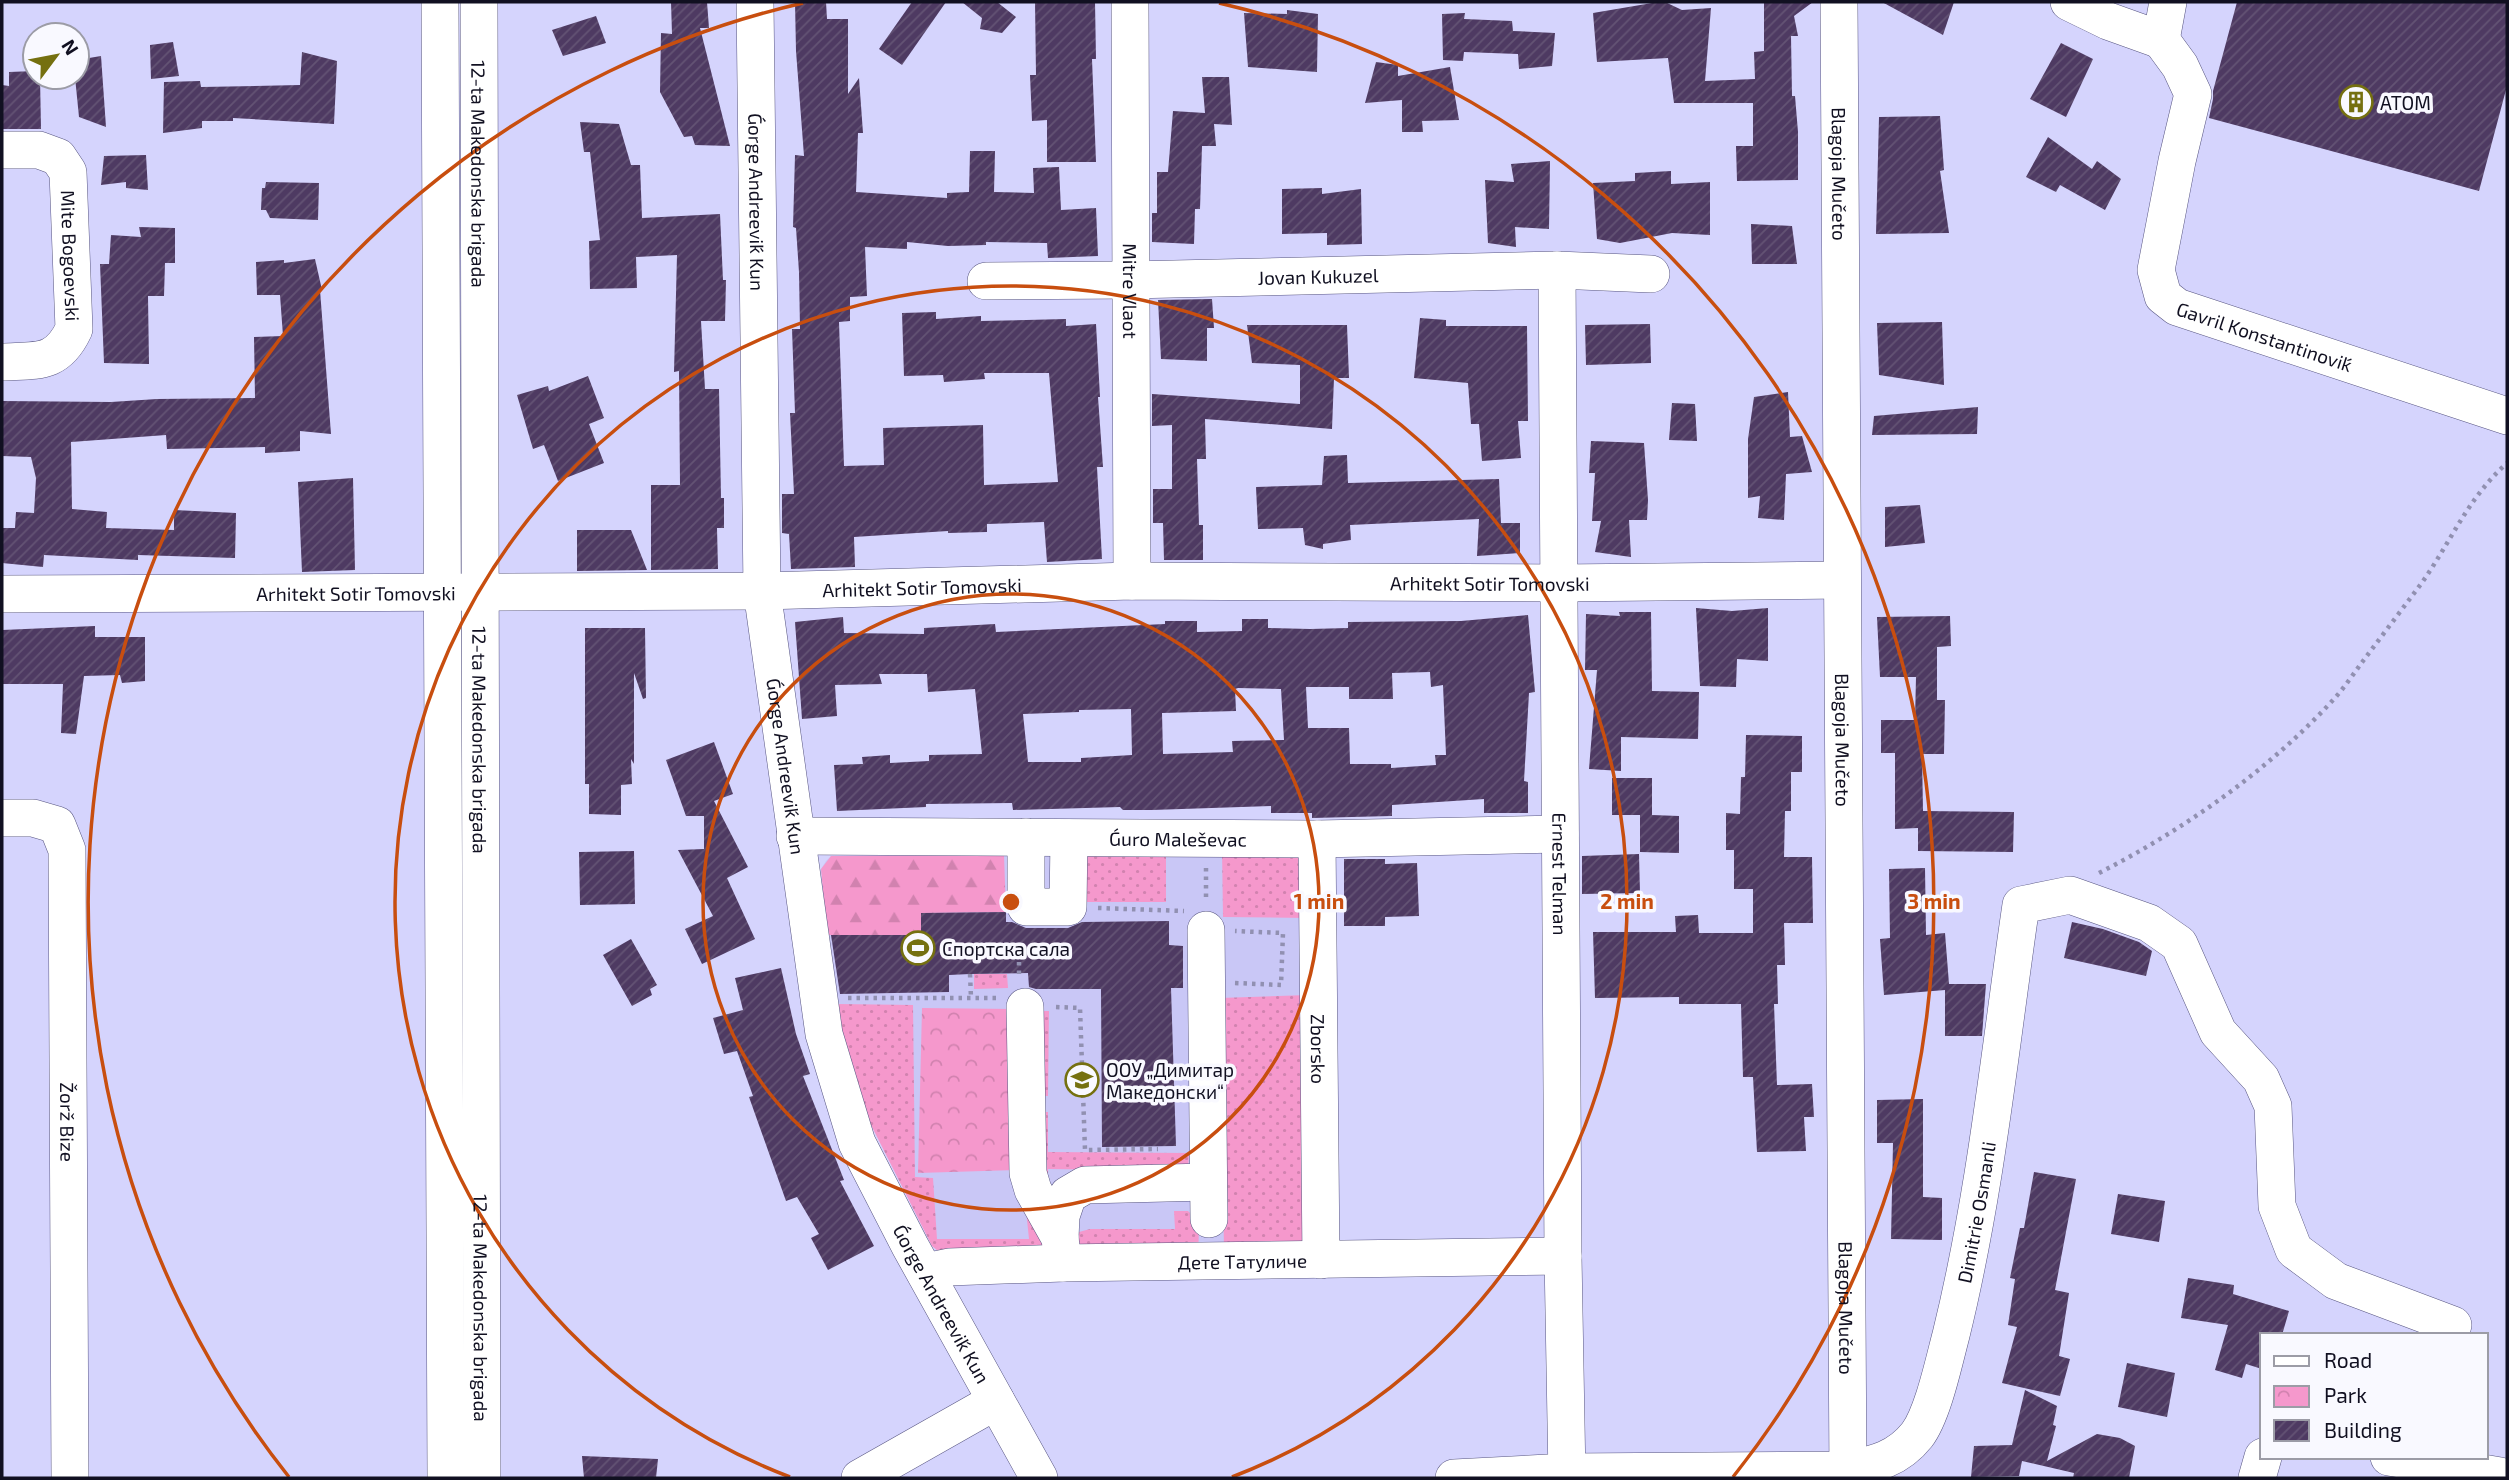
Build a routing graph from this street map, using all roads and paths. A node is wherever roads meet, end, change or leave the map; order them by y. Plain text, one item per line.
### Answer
1 (440, 2) edge
2 (479, 2) edge
3 (755, 2) edge
4 (1130, 2) edge
5 (1839, 2) edge
6 (2069, 2) edge
7 (2168, 2) edge
8 (2161, 40) junction
9 (2, 150) edge
10 (1557, 270) junction
11 (1651, 274) dead end
12 (1130, 280) junction
13 (986, 281) dead end
14 (2, 362) edge
15 (2507, 416) edge
16 (2507, 463) edge
17 (1842, 580) junction
18 (1132, 581) junction
19 (1559, 583) junction
20 (762, 591) junction
21 (443, 592) junction
22 (481, 592) junction
23 (2, 594) edge
24 (2, 818) edge
25 (1560, 834) junction
26 (795, 836) junction
27 (1026, 837) junction
28 (1069, 838) junction
29 (1317, 839) junction
30 (1206, 862) dead end
31 (2095, 875) dead end
32 (1068, 907) junction
33 (1206, 920) junction
34 (970, 974) dead end
35 (1206, 982) junction
36 (846, 998) dead end
37 (971, 998) junction
38 (1012, 1002) joint
39 (1080, 1008) dead end
40 (1168, 1149) dead end
41 (1207, 1181) junction
42 (1209, 1219) dead end
43 (1062, 1251) junction
44 (1563, 1255) junction
45 (1321, 1260) junction
46 (925, 1272) junction
47 (2453, 1325) dead end
48 (996, 1401) junction
49 (2262, 1459) edge
50 (2401, 1459) edge
51 (1025, 1474) edge
52 (1848, 1474) edge
53 (1567, 1475) edge
54 (2500, 1476) dead end
55 (70, 1478) edge
56 (446, 1478) edge
57 (482, 1478) edge
58 (860, 1478) edge
59 (1454, 1478) edge
60 (2257, 1478) edge

1 - 21 street, 12-ta Makedonska brigada
2 - 22 street, 12-ta Makedonska brigada
3 - 20 street, Ǵorge Andreeviḱ Kun
4 - 12 street, Mitre Vlaot
5 - 17 street, Blagoja Mučeto
6 - 8 street
7 - 8 street
8 - 15 street, Gavril Konstantinoviḱ
9 - 14 street, Mite Bogoevski
10 - 11 street, Jovan Kukuzel
10 - 12 street, Jovan Kukuzel
10 - 19 street, Ernest Telman
12 - 13 street, Jovan Kukuzel
12 - 18 street, Mitre Vlaot
16 - 31 path
17 - 19 street, Arhitekt Sotir Tomovski
17 - 52 street, Blagoja Mučeto
18 - 19 street, Arhitekt Sotir Tomovski
18 - 20 street, Arhitekt Sotir Tomovski
19 - 25 street, Ernest Telman
20 - 22 street, Arhitekt Sotir Tomovski
20 - 26 street, Ǵorge Andreeviḱ Kun
21 - 22 street, Arhitekt Sotir Tomovski
21 - 23 street, Arhitekt Sotir Tomovski
21 - 56 street, 12-ta Makedonska brigada
22 - 57 street, 12-ta Makedonska brigada
24 - 55 street, Žorž Bize
25 - 29 street, Ǵuro Maleševac
25 - 44 street, Ernest Telman
26 - 27 street, Ǵuro Maleševac
26 - 46 street, Ǵorge Andreeviḱ Kun
27 - 28 street, Ǵuro Maleševac
27 - 32 street
28 - 29 street, Ǵuro Maleševac
28 - 32 street
29 - 45 street, Zborsko
30 - 33 path
32 - 33 path
33 - 35 street
33 - 35 path
34 - 37 path
35 - 41 street
36 - 37 path
37 - 38 path
38 - 43 street
39 - 40 path
41 - 42 street
41 - 43 street
43 - 45 street, Дете Татуличе
43 - 46 street, Дете Татуличе
44 - 45 street, Дете Татуличе
44 - 53 street, Ernest Telman
46 - 48 street, Ǵorge Andreeviḱ Kun
47 - 52 street, Dimitrie Osmanli
48 - 51 street, Ǵorge Andreeviḱ Kun
48 - 58 street
49 - 60 street
50 - 54 street
52 - 53 street, Dimitrie Osmanli
53 - 59 street, Dimitrie Osmanli

